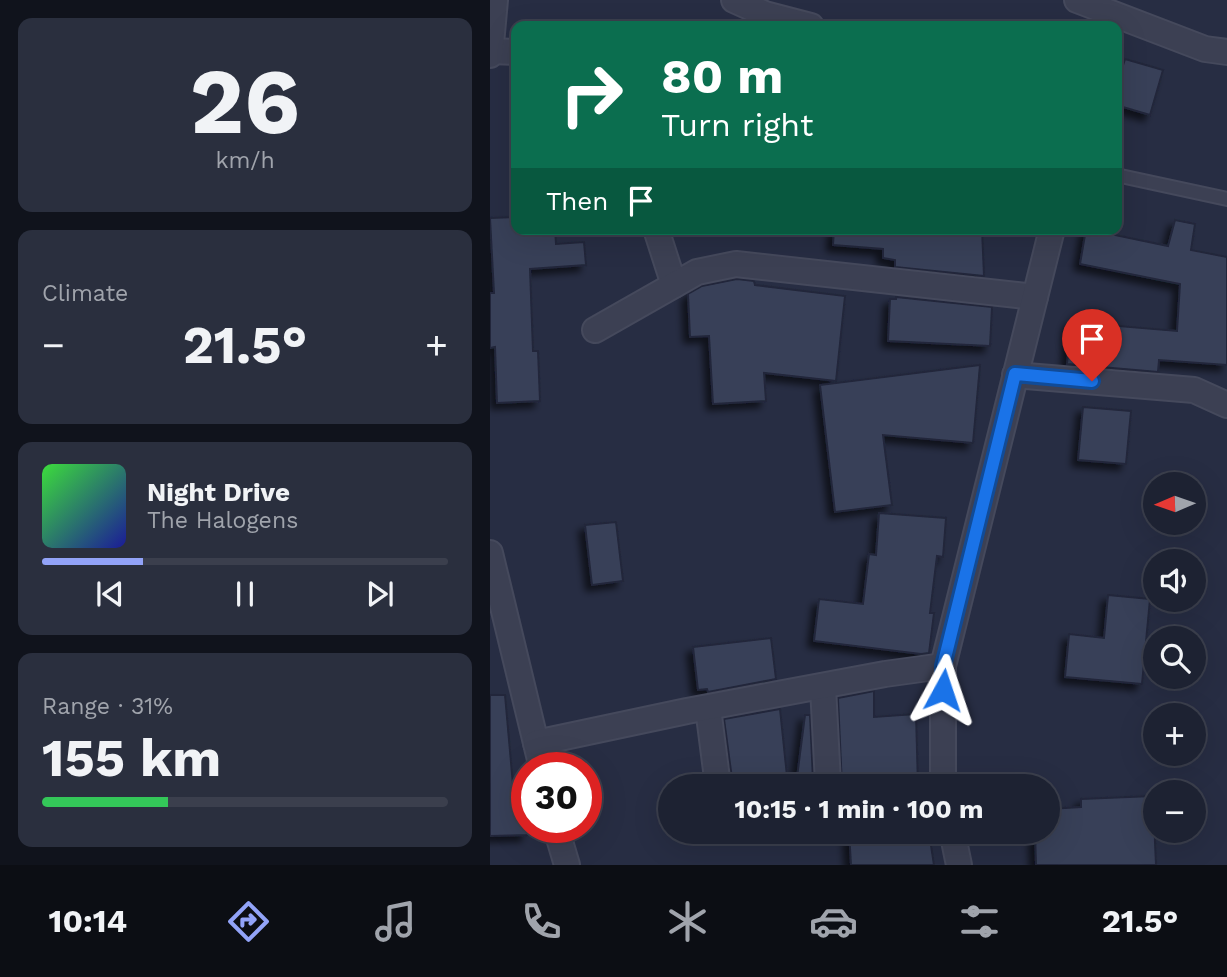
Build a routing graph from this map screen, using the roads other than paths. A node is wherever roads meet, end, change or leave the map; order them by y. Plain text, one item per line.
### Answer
1 (495, 0) edge
2 (734, 0) edge
3 (1077, 0) edge
4 (1111, 13) edge
5 (792, 21) edge
6 (511, 52) edge
7 (1227, 52) edge
8 (490, 53) edge
9 (1122, 176) edge
10 (1227, 199) edge
11 (658, 235) edge
12 (1050, 235) edge
13 (674, 285) junction
14 (1035, 297) junction
15 (595, 330) dead end
16 (1015, 374) junction
17 (1227, 405) edge
18 (490, 553) edge
19 (497, 605) edge
20 (943, 666) junction
21 (823, 687) junction
22 (708, 708) junction
23 (536, 743) junction
24 (538, 752) edge
25 (716, 774) edge
26 (828, 774) edge
27 (943, 774) edge
28 (560, 843) edge
29 (955, 844) edge
30 (567, 865) edge
31 (959, 865) edge

1 - 8 street
2 - 5 street
3 - 4 street
4 - 7 street
6 - 8 street
9 - 10 lane
11 - 13 street
12 - 14 street
13 - 14 street
13 - 15 street
14 - 16 street
16 - 17 street
16 - 20 street
18 - 19 street
19 - 23 street
20 - 21 street
20 - 27 street
21 - 22 street
21 - 26 street
22 - 23 street
22 - 25 street
23 - 24 street
28 - 30 street
29 - 31 street

